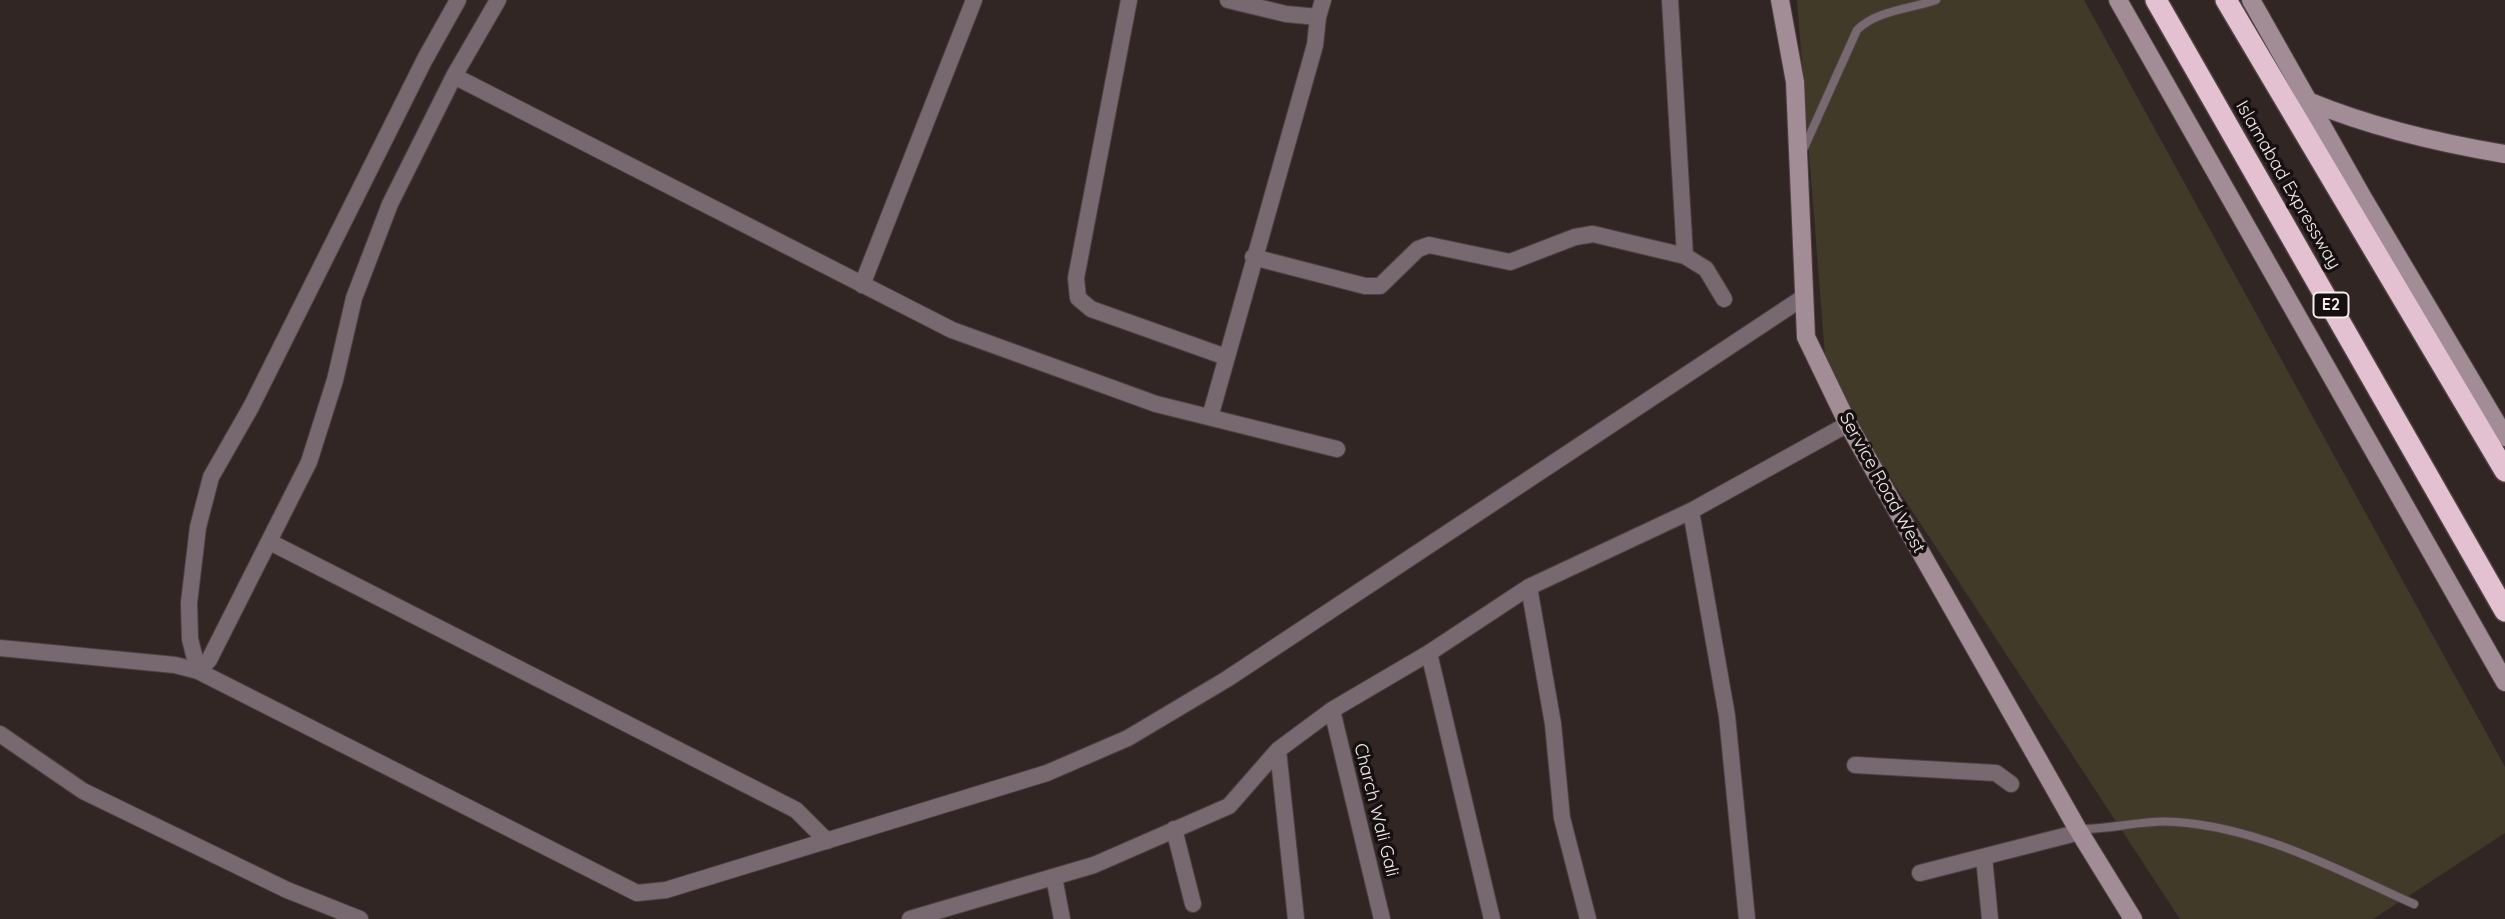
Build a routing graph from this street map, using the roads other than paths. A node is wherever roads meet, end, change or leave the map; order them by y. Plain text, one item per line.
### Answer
1 (458, 0) edge
2 (498, 0) edge
3 (974, 0) edge
4 (1129, 0) edge
5 (1228, 0) edge
6 (1323, 0) edge
7 (1670, 0) edge
8 (1780, 0) edge
9 (1936, 0) edge
10 (2118, 0) edge
11 (2156, 0) edge
12 (2226, 0) edge
13 (2251, 0) edge
14 (1318, 17) junction
15 (454, 76) junction
16 (2308, 101) junction
17 (2505, 154) edge
18 (1800, 161) junction
19 (1685, 256) junction
20 (1253, 257) junction
21 (862, 285) junction
22 (1804, 297) junction
23 (1724, 299) dead end
24 (1226, 356) junction
25 (1210, 417) junction
26 (1848, 424) junction
27 (2505, 437) edge
28 (1337, 449) dead end
29 (2505, 471) edge
30 (1690, 511) junction
31 (271, 542) junction
32 (1529, 587) junction
33 (2505, 611) edge
34 (0, 648) edge
35 (1429, 653) junction
36 (198, 671) junction
37 (2505, 682) edge
38 (1332, 710) junction
39 (0, 734) edge
40 (1278, 750) junction
41 (1855, 765) dead end
42 (2011, 784) dead end
43 (1174, 829) junction
44 (2078, 830) junction
45 (827, 841) junction
46 (1984, 857) junction
47 (1920, 873) dead end
48 (1054, 877) junction
49 (1193, 904) dead end
50 (2414, 904) dead end
51 (360, 919) edge
52 (911, 919) edge
53 (1062, 919) edge
54 (1296, 919) edge
55 (1382, 919) edge
56 (1492, 919) edge
57 (1588, 919) edge
58 (1747, 919) edge
59 (1990, 919) edge
60 (2133, 919) edge

1 - 36 street
2 - 15 street
3 - 21 street
4 - 24 street
5 - 14 street
6 - 14 street
7 - 19 street
8 - 18 street, Service Road West
9 - 18 lane
10 - 37 street
11 - 33 highway, Islamabad Expressway / E2
12 - 29 highway
13 - 16 street
14 - 20 street
15 - 21 street
15 - 31 street
16 - 17 street
16 - 27 street
18 - 22 street, Service Road West
19 - 20 street
19 - 23 street
20 - 24 street
21 - 25 street
22 - 26 street, Service Road West
22 - 45 street
24 - 25 street
25 - 28 street
26 - 30 street
26 - 44 street, Service Road West
30 - 32 street
30 - 58 street
31 - 36 street
31 - 45 street
32 - 35 street
32 - 57 street
34 - 36 street
35 - 38 street
35 - 56 street
36 - 45 street
38 - 40 street
38 - 55 street, Charch Wali Gali
39 - 51 street
40 - 43 street
40 - 54 street
41 - 42 street
43 - 48 street
43 - 49 street
44 - 46 street
44 - 50 lane
44 - 60 street, Service Road West
46 - 47 street
46 - 59 street
48 - 52 street
48 - 53 street

